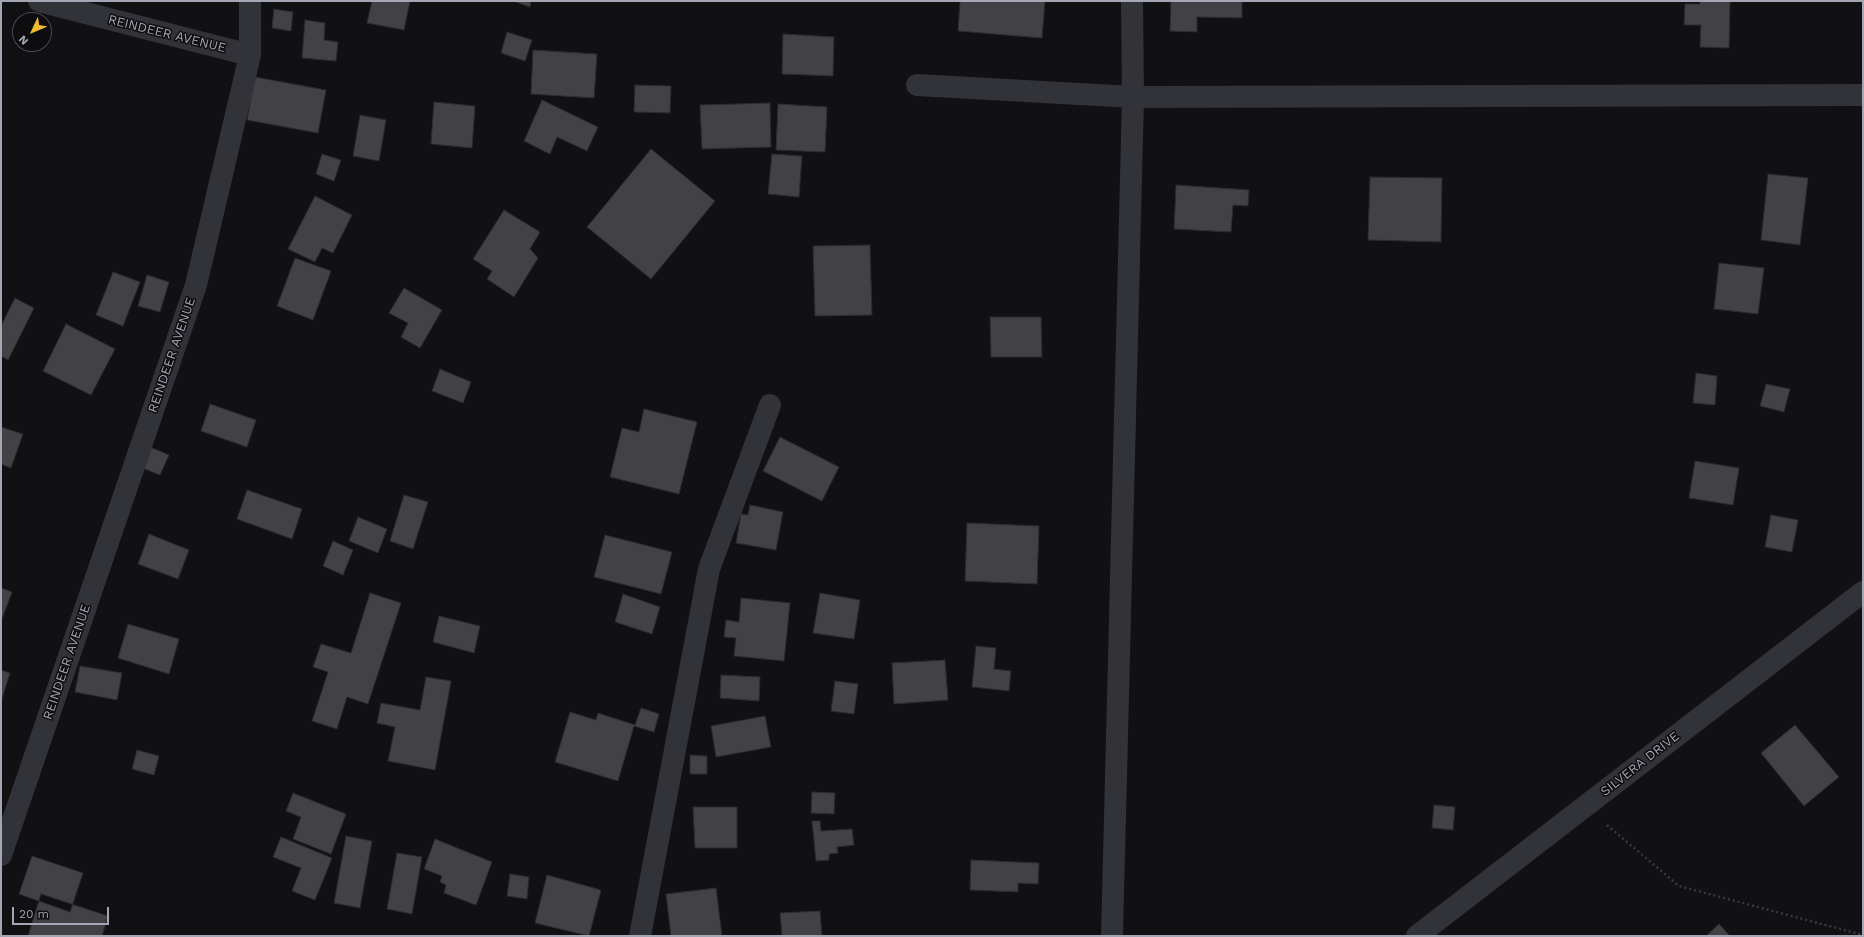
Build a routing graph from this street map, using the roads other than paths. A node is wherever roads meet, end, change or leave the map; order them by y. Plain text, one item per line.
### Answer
1 (39, 1) edge
2 (250, 1) edge
3 (1132, 1) edge
4 (250, 55) junction
5 (917, 85) dead end
6 (1863, 95) edge
7 (1133, 97) junction
8 (770, 405) dead end
9 (1863, 592) edge
10 (1, 854) edge
11 (640, 936) edge
12 (1112, 936) edge
13 (1417, 936) edge

1 - 4 street, REINDEER AVENUE
2 - 4 street
3 - 7 street
4 - 10 street, REINDEER AVENUE
5 - 7 street
6 - 7 street
7 - 12 street
8 - 11 street
9 - 13 street, SILVERA DRIVE

